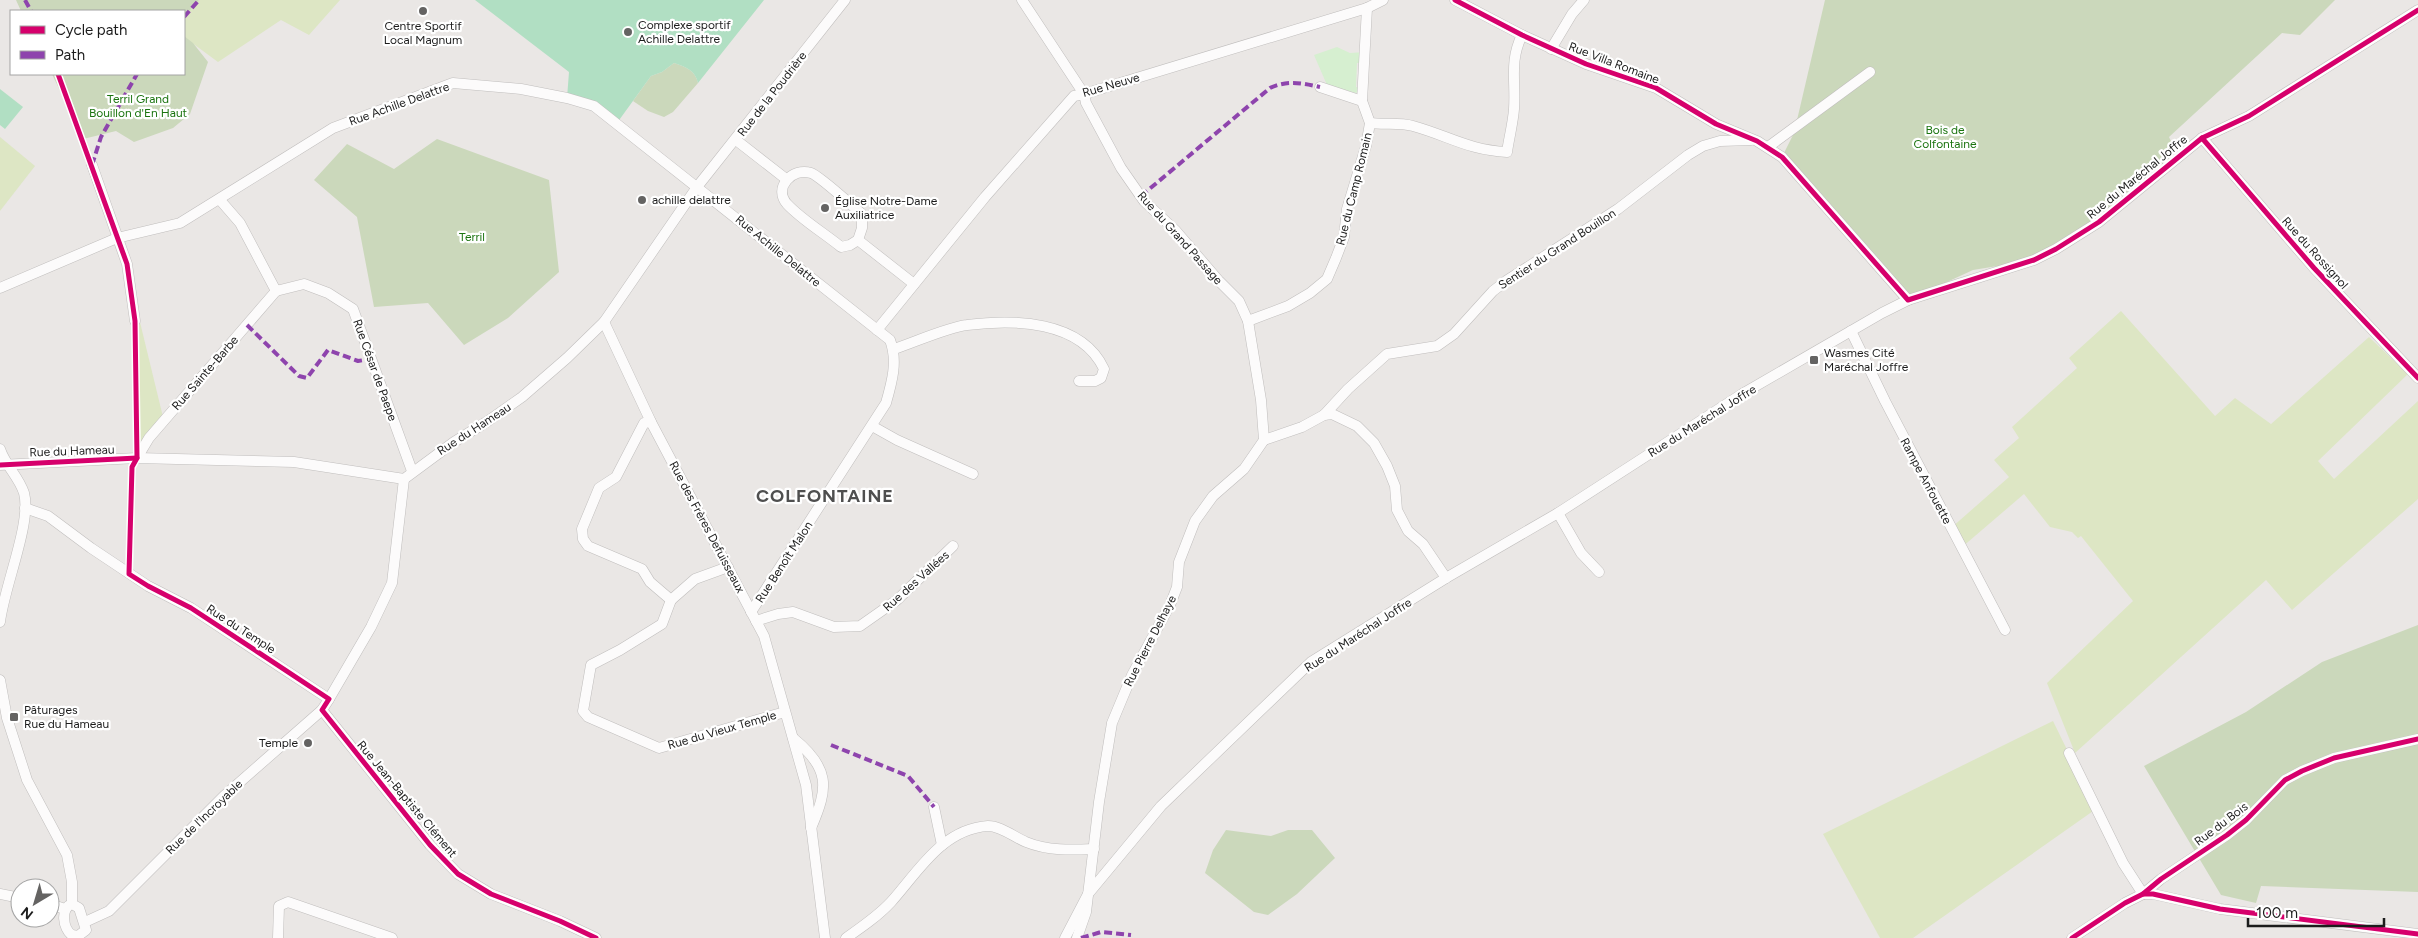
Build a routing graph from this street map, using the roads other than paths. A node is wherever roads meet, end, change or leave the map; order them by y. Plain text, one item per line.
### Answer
1 (845, 0) edge
2 (1022, 0) edge
3 (1383, 0) edge
4 (1454, 0) edge
5 (1584, 0) edge
6 (1367, 8) junction
7 (2418, 10) edge
8 (1522, 35) junction
9 (1551, 49) junction
10 (1870, 72) dead end
11 (1320, 87) dead end
12 (1084, 94) junction
13 (1362, 101) junction
14 (1370, 123) junction
15 (2202, 138) junction
16 (736, 140) junction
17 (1757, 141) junction
18 (1768, 147) junction
19 (92, 165) dead end
20 (786, 179) junction
21 (697, 186) junction
22 (220, 200) junction
23 (116, 238) junction
24 (858, 240) junction
25 (914, 284) junction
26 (0, 288) edge
27 (276, 291) junction
28 (1908, 300) junction
29 (134, 321) dead end
30 (1248, 321) junction
31 (604, 322) junction
32 (877, 330) junction
33 (1851, 331) junction
34 (894, 350) junction
35 (2418, 378) edge
36 (1079, 381) dead end
37 (1324, 415) junction
38 (652, 422) junction
39 (872, 426) junction
40 (1264, 440) junction
41 (0, 449) edge
42 (137, 458) junction
43 (4, 464) edge
44 (412, 471) junction
45 (973, 474) dead end
46 (404, 479) junction
47 (26, 508) junction
48 (1558, 513) junction
49 (953, 546) dead end
50 (728, 567) junction
51 (1599, 572) dead end
52 (1446, 578) junction
53 (671, 600) junction
54 (754, 616) junction
55 (0, 622) edge
56 (2005, 630) dead end
57 (0, 680) edge
58 (328, 698) junction
59 (322, 710) junction
60 (785, 712) junction
61 (793, 738) junction
62 (2418, 739) edge
63 (2069, 753) dead end
64 (934, 807) dead end
65 (810, 829) junction
66 (942, 845) junction
67 (1094, 849) junction
68 (1088, 894) junction
69 (2143, 894) junction
70 (60, 905) edge
71 (68, 906) junction
72 (85, 922) junction
73 (2418, 934) edge
74 (67, 936) edge
75 (83, 936) edge
76 (278, 938) edge
77 (392, 938) edge
78 (596, 938) edge
79 (825, 938) edge
80 (846, 938) edge
81 (1065, 938) edge
82 (1077, 938) edge
83 (2072, 938) edge

1 - 16 street, Rue de la Poudrière
2 - 12 street, Rue du Grand Passage
3 - 6 street, Rue Neuve
4 - 8 street, Rue Villa Romaine
5 - 9 street
6 - 12 street, Rue Neuve
6 - 13 street, Rue du Camp Romain
7 - 15 street, Rue du Maréchal Joffre
8 - 9 street, Rue Villa Romaine
8 - 14 street
9 - 17 street, Rue Villa Romaine
10 - 18 street
11 - 13 street
12 - 25 street, Rue Neuve
12 - 30 street, Rue du Grand Passage
13 - 14 street, Rue du Camp Romain
14 - 30 street, Rue du Camp Romain
15 - 28 street, Rue du Maréchal Joffre
15 - 35 street, Rue du Rossignol
16 - 20 street
16 - 21 street, Rue de la Poudrière
17 - 18 street, Rue Villa Romaine
17 - 37 street, Sentier du Grand Bouillon
18 - 28 street, Rue Villa Romaine
19 - 23 street
20 - 24 street
20 - 24 street
21 - 22 street, Rue Achille Delattre
21 - 31 street, Rue du Hameau
21 - 32 street, Rue Achille Delattre
22 - 23 street, Rue Achille Delattre
22 - 27 street
23 - 26 street, Rue Achille Delattre
23 - 29 street
24 - 25 street
25 - 32 street, Rue Neuve
27 - 42 street, Rue Sainte-Barbe
27 - 44 street, Rue César de Paepe
28 - 33 street, Rue du Maréchal Joffre
30 - 40 street, Rue du Grand Passage
31 - 38 street, Rue des Frères Defuisseaux
31 - 44 street, Rue du Hameau
32 - 34 street
33 - 48 street, Rue du Maréchal Joffre
33 - 56 street, Rampe Anfouette
34 - 36 street
34 - 39 street, Rue Benoît Malon
37 - 40 street, Sentier du Grand Bouillon
37 - 52 street
38 - 50 street, Rue des Frères Defuisseaux
38 - 53 street
39 - 45 street
39 - 54 street, Rue Benoît Malon
40 - 67 street, Rue Pierre Delhaye
41 - 43 street
42 - 43 street, Rue du Hameau
42 - 46 street, Rue du Hameau
43 - 47 street
44 - 46 street, Rue du Hameau
46 - 58 street
47 - 55 street
47 - 58 street, Rue du Temple
48 - 51 street
48 - 52 street, Rue du Maréchal Joffre
49 - 54 street, Rue des Vallées
50 - 53 street
50 - 54 street, Rue des Frères Defuisseaux
52 - 68 street, Rue du Maréchal Joffre
53 - 60 street, Rue du Vieux Temple
54 - 60 street, Rue des Frères Defuisseaux
57 - 71 street
58 - 59 street
59 - 72 street, Rue de l'Incroyable
59 - 78 street, Rue Jean-Baptiste Clément
60 - 61 street, Rue des Frères Defuisseaux
61 - 65 street, Rue des Frères Defuisseaux
61 - 65 street, Rue des Frères Defuisseaux
62 - 69 street, Rue du Bois
63 - 69 street
64 - 66 street
65 - 79 street, Rue des Frères Defuisseaux
66 - 67 street
66 - 80 street
67 - 68 street, Rue Pierre Delhaye
68 - 81 street, Rue du Maréchal Joffre
68 - 82 street, Rue Pierre Delhaye
69 - 73 street
69 - 83 street, Rue du Bois
70 - 71 street
71 - 72 street
71 - 74 street
72 - 75 street
74 - 75 street
76 - 77 street

